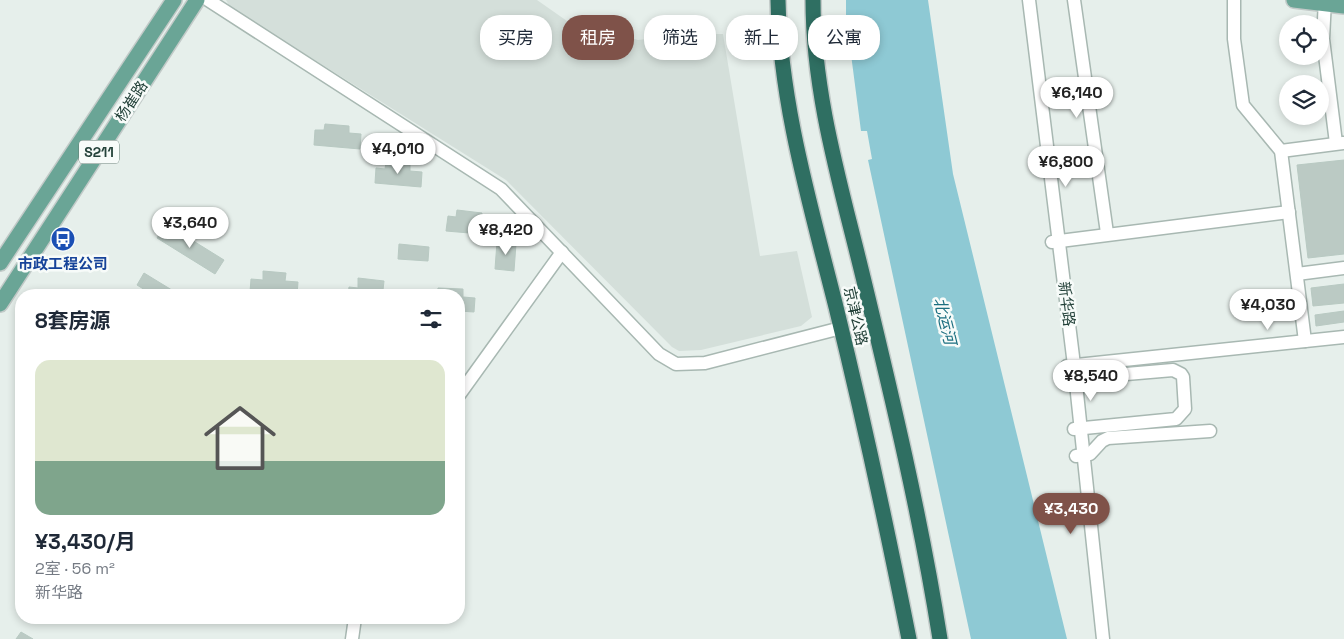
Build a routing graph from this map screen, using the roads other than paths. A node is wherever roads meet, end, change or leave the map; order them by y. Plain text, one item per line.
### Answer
1 (174, 0) edge
2 (197, 0) edge
3 (208, 0) edge
4 (771, 0) edge
5 (778, 0) edge
6 (812, 0) edge
7 (1024, 0) edge
8 (1029, 0) edge
9 (1074, 0) edge
10 (1234, 0) edge
11 (1294, 0) edge
12 (1325, 2) edge
13 (1344, 6) edge
14 (775, 15) edge
15 (778, 15) edge
16 (782, 60) edge
17 (1340, 143) edge
18 (1281, 151) junction
19 (1289, 212) junction
20 (1107, 233) junction
21 (1055, 241) junction
22 (562, 252) junction
23 (0, 263) edge
24 (1344, 268) edge
25 (1297, 274) junction
26 (0, 304) edge
27 (841, 328) junction
28 (1344, 337) edge
29 (1305, 341) junction
30 (1071, 372) junction
31 (465, 387) edge
32 (1077, 428) junction
33 (1210, 431) dead end
34 (1080, 456) junction
35 (354, 624) edge
36 (352, 639) edge
37 (910, 639) edge
38 (940, 639) edge
39 (1096, 639) edge
40 (1103, 639) edge

1 - 23 main road, 杨崔路 / S211
2 - 26 main road, 杨崔路 / S211
3 - 22 street
4 - 14 main road
5 - 15 highway, 京津公路
6 - 38 highway, 京津公路
7 - 21 street, 新华路
8 - 21 street, 新华路
9 - 20 street
10 - 18 street
11 - 12 main road
12 - 13 main road
12 - 17 street
16 - 27 highway, 京津公路
17 - 18 street
18 - 19 street
19 - 20 street
19 - 25 street
20 - 21 street
21 - 30 street, 新华路
22 - 27 street
22 - 31 street
24 - 25 street
25 - 29 street
27 - 37 highway, 京津公路
28 - 29 street
29 - 30 street
30 - 32 street, 新华路
30 - 32 street
32 - 34 street, 新华路
33 - 34 street
34 - 39 street, 新华路
34 - 40 street, 新华路
35 - 36 street

